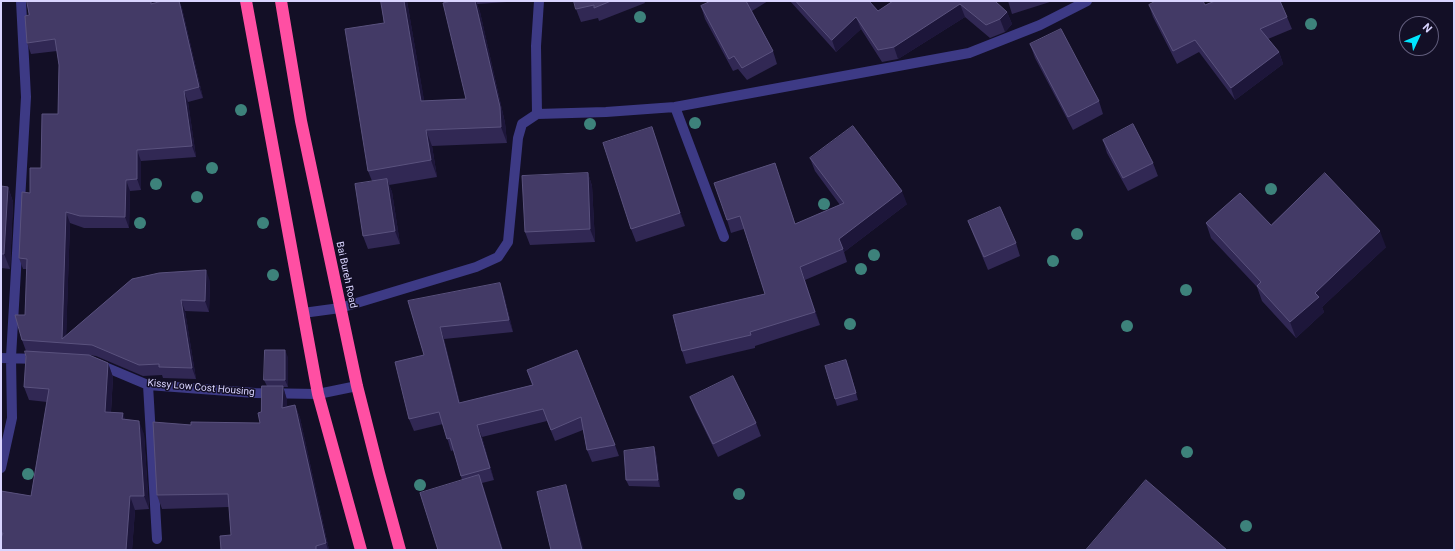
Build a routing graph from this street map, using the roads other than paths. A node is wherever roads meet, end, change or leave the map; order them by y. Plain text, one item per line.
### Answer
1 (21, 1) edge
2 (246, 1) edge
3 (281, 1) edge
4 (539, 1) edge
5 (1087, 1) edge
6 (675, 107) junction
7 (537, 114) junction
8 (724, 236) dead end
9 (340, 308) junction
10 (303, 313) junction
11 (6, 358) edge
12 (49, 360) edge
13 (87, 362) edge
14 (148, 385) junction
15 (357, 386) junction
16 (318, 394) junction
17 (1, 468) edge
18 (157, 539) dead end
19 (361, 550) edge
20 (400, 550) edge

1 - 11 street
2 - 10 highway
3 - 9 highway, Bai Bureh Road
4 - 7 street
5 - 6 street
6 - 7 street
6 - 8 street
7 - 9 street
9 - 10 street
9 - 15 highway, Bai Bureh Road
10 - 16 highway
11 - 12 street
11 - 17 street
13 - 14 street, Kissy Low Cost Housing
14 - 16 street, Kissy Low Cost Housing
14 - 18 street
15 - 16 street, Kissy Low Cost Housing
15 - 20 highway, Bai Bureh Road
16 - 19 highway

